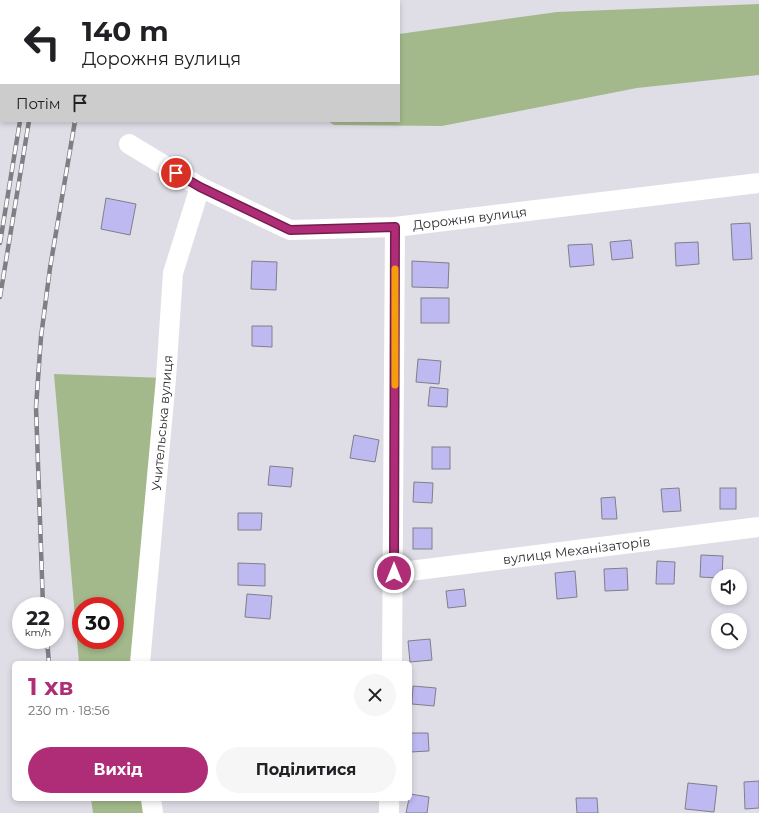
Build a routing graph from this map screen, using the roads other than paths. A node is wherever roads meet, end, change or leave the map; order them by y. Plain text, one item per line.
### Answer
1 (129, 144) dead end
2 (759, 183) edge
3 (200, 187) junction
4 (395, 227) junction
5 (759, 527) edge
6 (394, 573) junction
7 (140, 661) edge
8 (392, 661) edge
9 (151, 801) edge
10 (389, 801) edge
11 (153, 813) edge
12 (389, 813) edge

1 - 3 street, Дорожня вулиця
2 - 4 street, Дорожня вулиця
3 - 4 street, Дорожня вулиця
3 - 7 street, Учительська вулиця
4 - 6 street
5 - 6 street, вулиця Механізаторів
6 - 8 street
9 - 11 street
10 - 12 street

